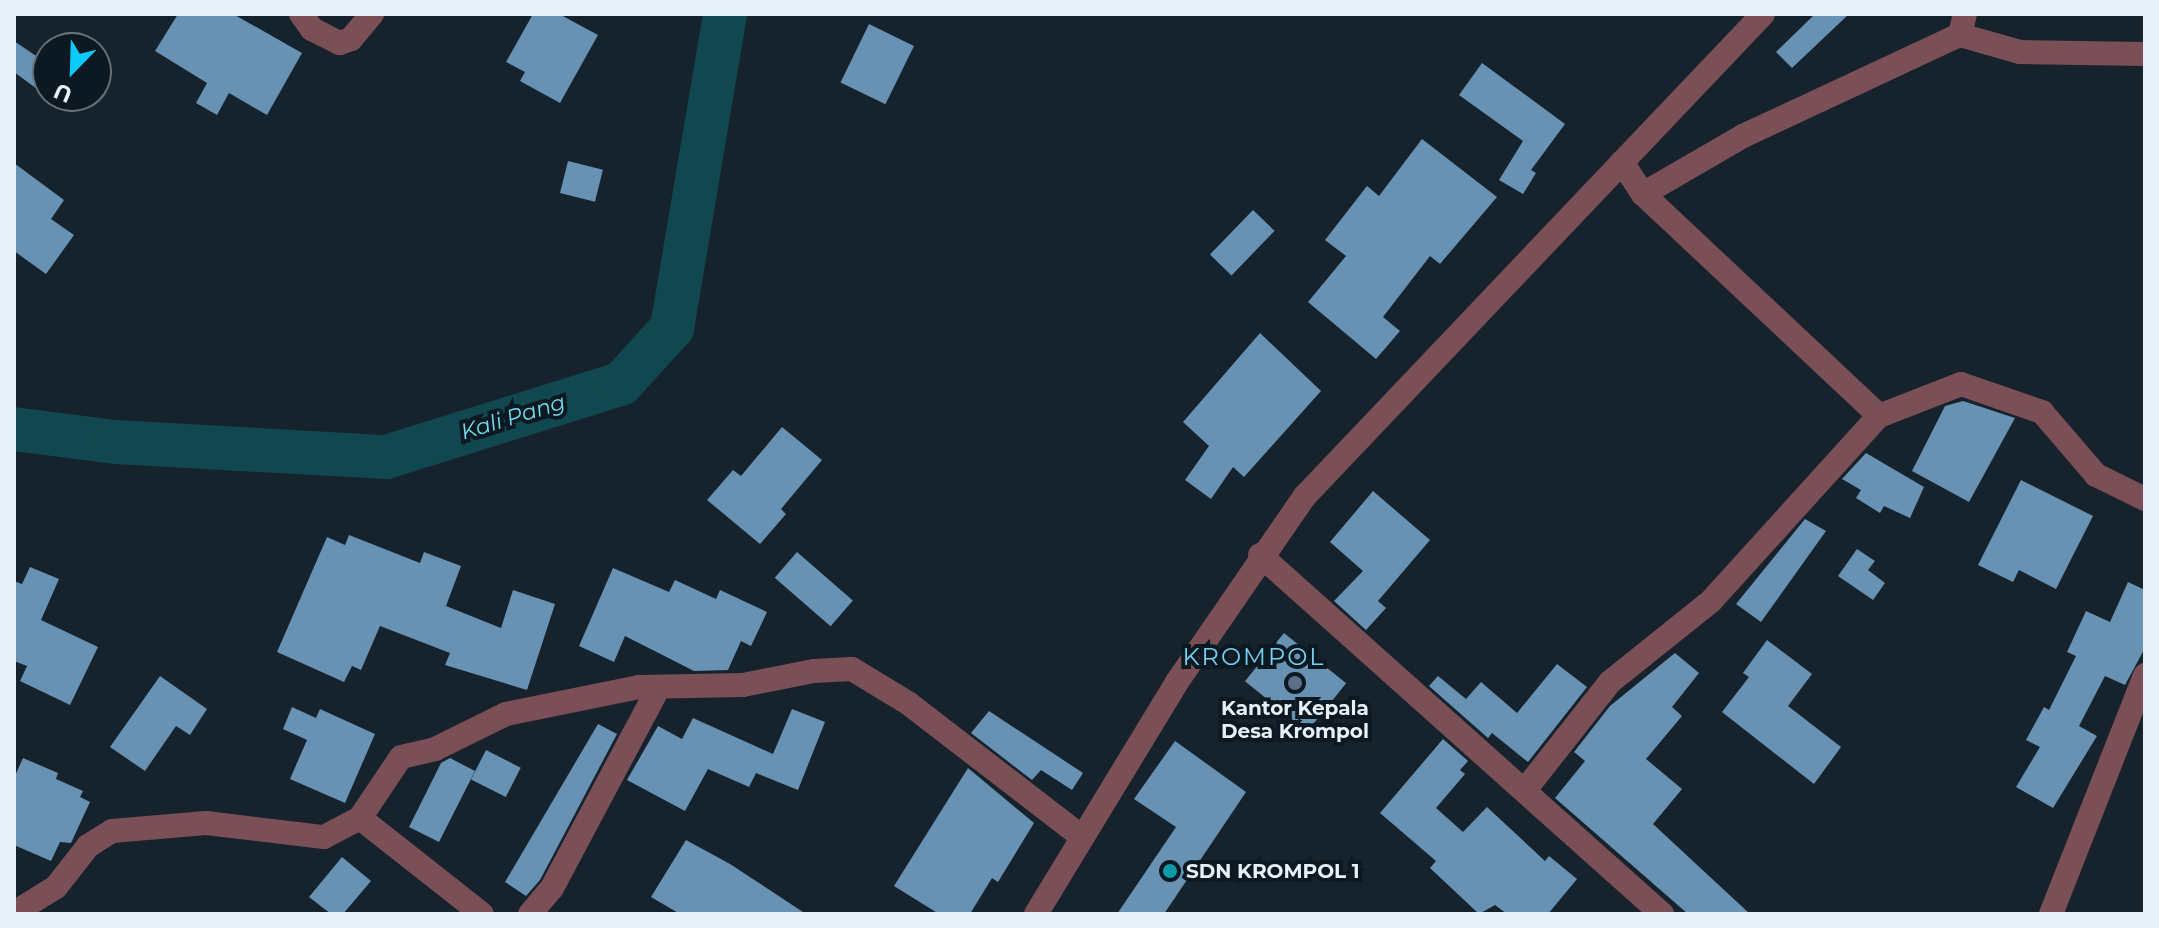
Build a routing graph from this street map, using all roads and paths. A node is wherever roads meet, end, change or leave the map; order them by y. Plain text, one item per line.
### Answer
1 (301, 14) edge
2 (372, 14) edge
3 (1763, 14) edge
4 (1963, 25) edge
5 (2145, 54) edge
6 (1622, 162) junction
7 (1643, 194) junction
8 (1879, 416) junction
9 (2145, 499) edge
10 (1260, 555) junction
11 (2145, 676) edge
12 (658, 689) junction
13 (1525, 790) junction
14 (360, 818) junction
15 (1081, 836) junction
16 (14, 913) edge
17 (482, 914) edge
18 (530, 914) edge
19 (1036, 914) edge
20 (1662, 914) edge
21 (2051, 914) edge

1 - 2 street
3 - 6 street
4 - 5 street
4 - 7 street
6 - 7 street
6 - 10 street
7 - 8 street
8 - 9 street
8 - 13 street
10 - 13 street
10 - 15 street
11 - 21 street
12 - 14 street
12 - 15 street
12 - 18 street
13 - 20 street
14 - 16 street
14 - 17 street
15 - 19 street

